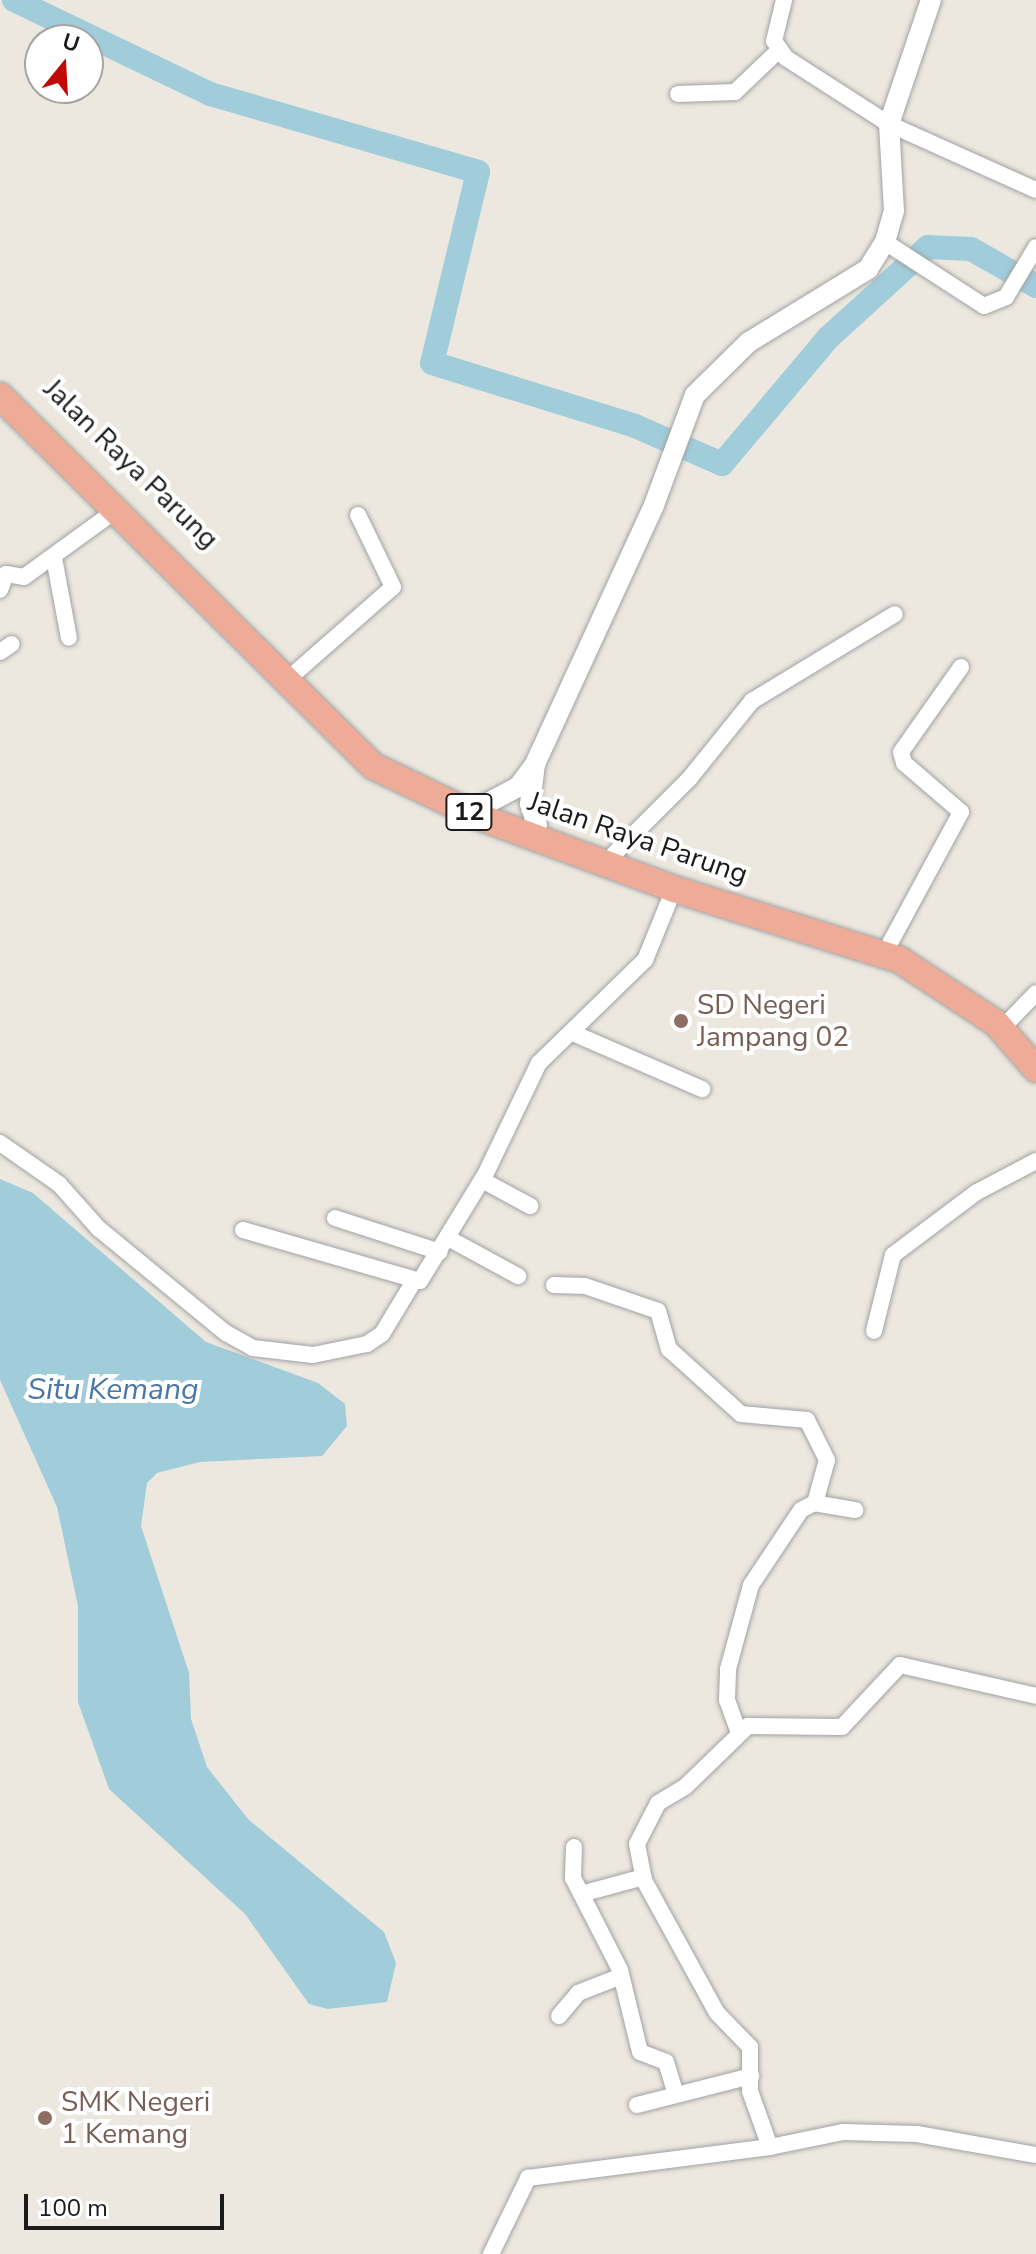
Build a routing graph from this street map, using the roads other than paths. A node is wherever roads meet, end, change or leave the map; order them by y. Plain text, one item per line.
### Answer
1 (784, 0) edge
2 (931, 0) edge
3 (780, 49) junction
4 (678, 94) dead end
5 (889, 124) junction
6 (1036, 190) edge
7 (893, 248) junction
8 (1032, 261) edge
9 (0, 382) edge
10 (0, 396) edge
11 (119, 508) junction
12 (358, 515) dead end
13 (54, 558) junction
14 (0, 590) edge
15 (895, 614) dead end
16 (69, 638) dead end
17 (961, 667) dead end
18 (295, 673) junction
19 (535, 764) junction
20 (484, 805) junction
21 (537, 825) junction
22 (614, 854) junction
23 (674, 889) junction
24 (890, 943) junction
25 (1036, 993) edge
26 (1008, 1022) junction
27 (573, 1033) junction
28 (1036, 1052) edge
29 (1036, 1069) edge
30 (702, 1089) dead end
31 (0, 1143) edge
32 (1036, 1161) edge
33 (482, 1180) junction
34 (530, 1206) dead end
35 (335, 1218) dead end
36 (243, 1230) dead end
37 (444, 1245) junction
38 (518, 1276) dead end
39 (412, 1284) junction
40 (554, 1285) dead end
41 (874, 1331) dead end
42 (815, 1503) junction
43 (855, 1510) dead end
44 (1036, 1696) edge
45 (739, 1733) junction
46 (574, 1847) dead end
47 (644, 1877) junction
48 (581, 1894) junction
49 (619, 1977) junction
50 (559, 2016) dead end
51 (751, 2076) junction
52 (676, 2094) junction
53 (637, 2105) dead end
54 (770, 2147) junction
55 (1036, 2155) edge
56 (491, 2254) edge

1 - 3 street
2 - 5 street
3 - 4 street
3 - 5 street
5 - 6 street
5 - 7 street
7 - 8 street
7 - 19 street
9 - 18 highway, Jalan Raya Parung / 12
10 - 11 highway, Jalan Raya Parung / 12
11 - 13 street
11 - 23 highway, Jalan Raya Parung / 12
12 - 18 street
13 - 14 street
13 - 16 street
15 - 22 street
17 - 24 street
18 - 20 highway, Jalan Raya Parung / 12
19 - 20 street
19 - 21 street
20 - 21 highway, Jalan Raya Parung / 12
21 - 22 highway, Jalan Raya Parung / 12
22 - 24 highway, Jalan Raya Parung / 12
23 - 27 street
23 - 29 highway, Jalan Raya Parung / 12
24 - 26 highway, Jalan Raya Parung / 12
25 - 26 street
26 - 28 highway, Jalan Raya Parung / 12
27 - 30 street
27 - 33 street
31 - 39 street
32 - 41 street
33 - 34 street
33 - 37 street
35 - 37 street
36 - 39 street
37 - 38 street
37 - 39 street
40 - 42 street
42 - 43 street
42 - 45 street
44 - 45 street
45 - 47 street
46 - 48 street
47 - 48 street
47 - 51 street
48 - 49 street
49 - 50 street
49 - 52 street
51 - 52 street
51 - 54 street
52 - 53 street
54 - 55 street
54 - 56 street

